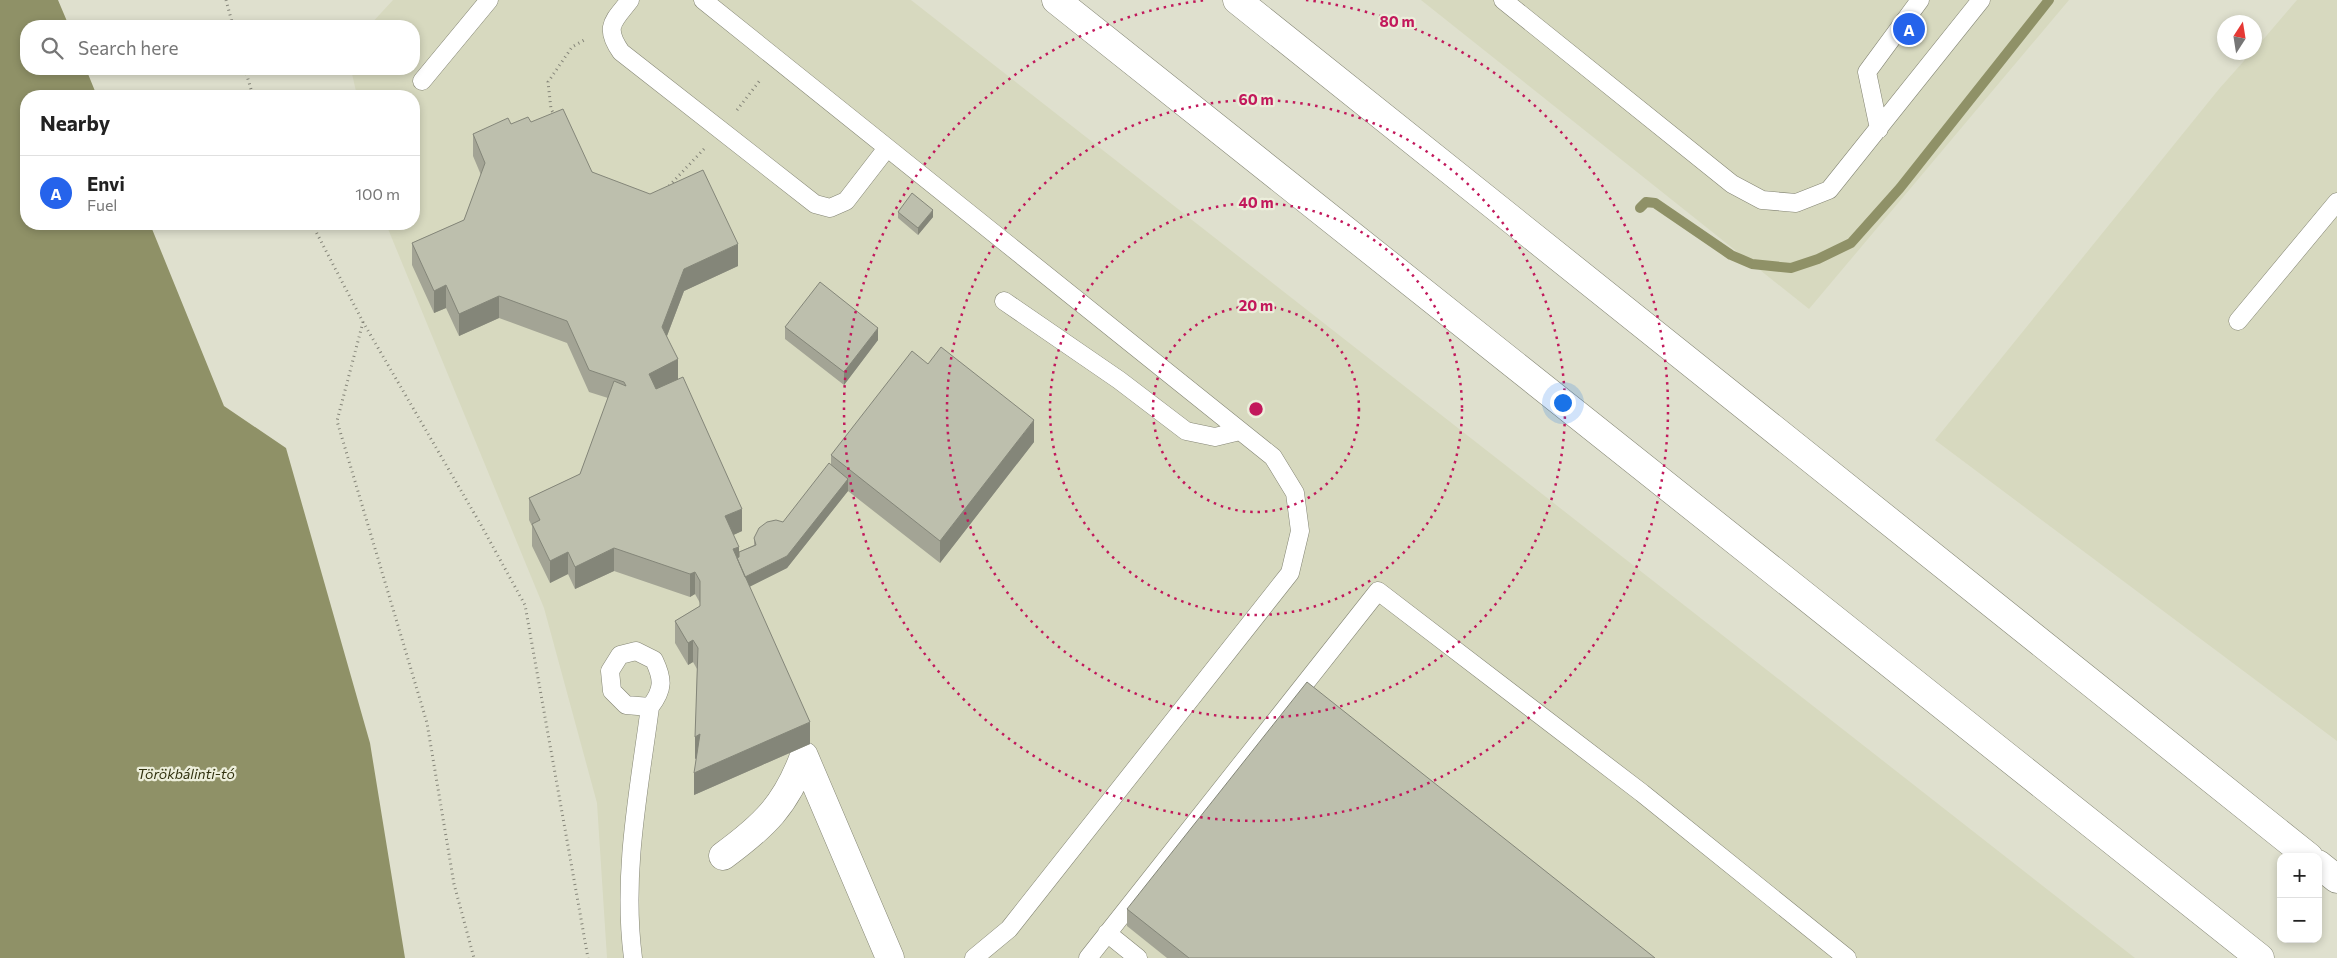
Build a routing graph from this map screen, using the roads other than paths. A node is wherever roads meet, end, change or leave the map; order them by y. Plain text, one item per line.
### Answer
1 (489, 0) edge
2 (630, 0) edge
3 (703, 0) edge
4 (1056, 0) edge
5 (1237, 0) edge
6 (1503, 0) edge
7 (1920, 0) edge
8 (1981, 0) edge
9 (422, 80) dead end
10 (1879, 129) junction
11 (887, 148) junction
12 (2337, 202) edge
13 (1004, 301) dead end
14 (2238, 321) dead end
15 (1240, 431) junction
16 (650, 706) dead end
17 (2305, 853) edge
18 (723, 856) dead end
19 (2322, 867) edge
20 (2337, 879) edge
21 (1107, 933) junction
22 (633, 958) edge
23 (890, 958) edge
24 (974, 958) edge
25 (1088, 958) edge
26 (1138, 958) edge
27 (1847, 958) edge
28 (2260, 958) edge

1 - 9 lane
2 - 11 lane
3 - 11 lane
4 - 28 main road
5 - 17 main road
6 - 10 lane
7 - 10 lane
8 - 10 lane
11 - 15 lane
12 - 14 lane
13 - 15 lane
15 - 24 lane
16 - 22 lane
18 - 23 main road
19 - 20 main road
21 - 25 lane
21 - 26 lane
21 - 27 lane

